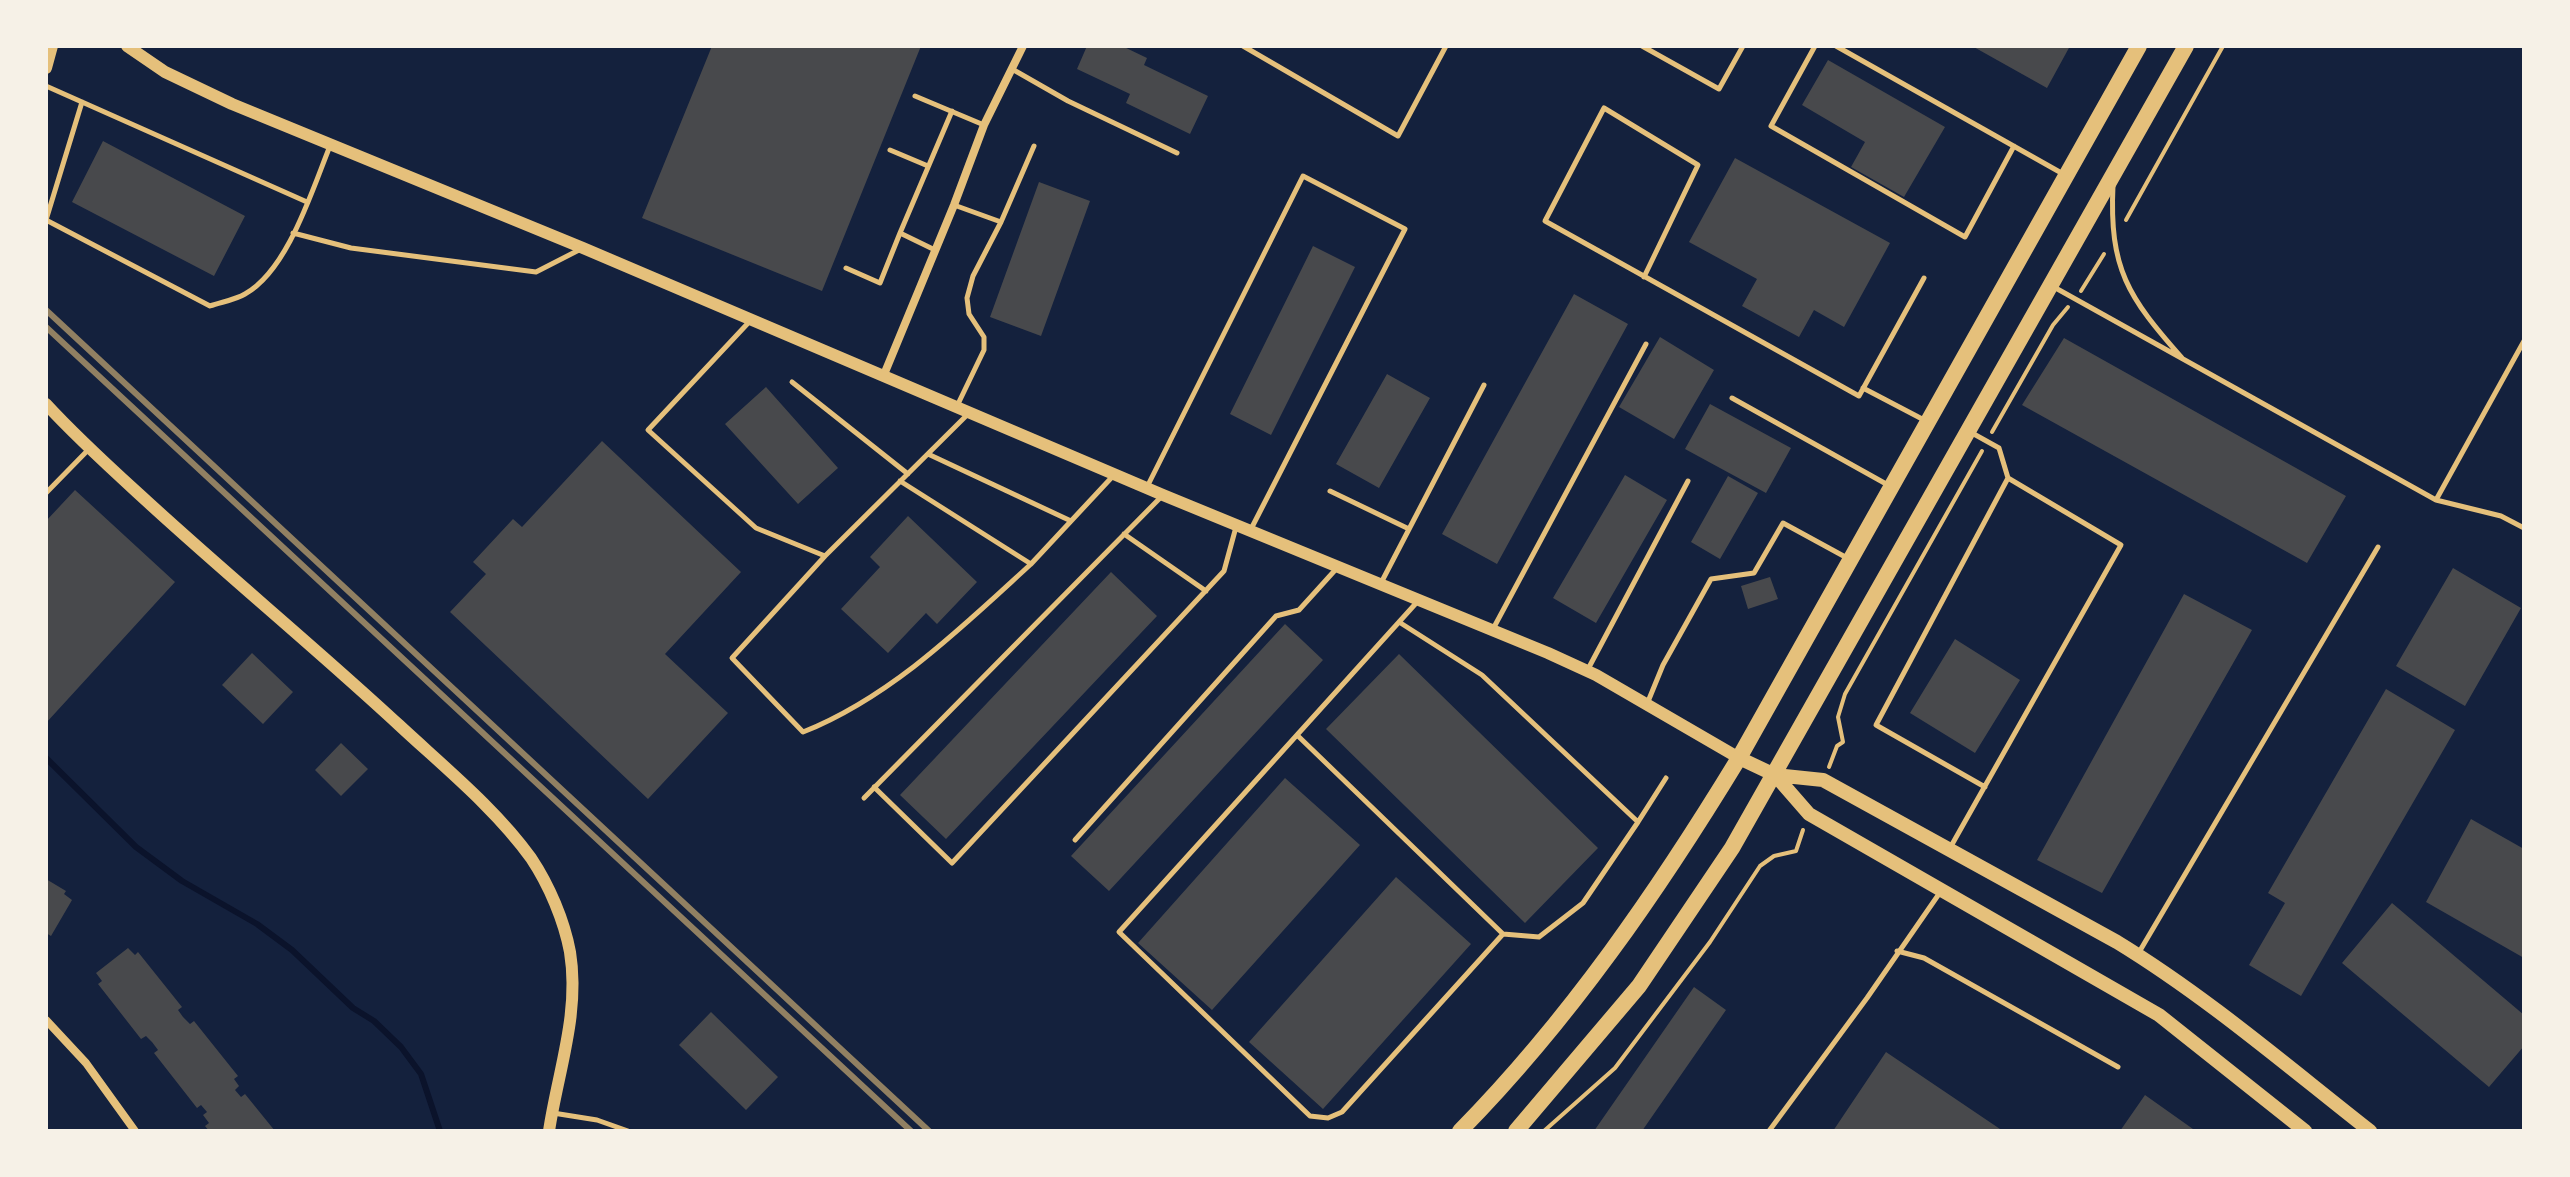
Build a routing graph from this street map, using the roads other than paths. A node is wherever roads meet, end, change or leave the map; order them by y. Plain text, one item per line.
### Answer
1 (52, 46) edge
2 (127, 46) edge
3 (1023, 46) edge
4 (1243, 46) edge
5 (1446, 46) edge
6 (1642, 46) edge
7 (1743, 46) edge
8 (1815, 46) edge
9 (1836, 46) edge
10 (1852, 46) edge
11 (2139, 46) edge
12 (2186, 46) edge
13 (1848, 53) junction
14 (46, 68) edge
15 (1011, 69) junction
16 (46, 86) edge
17 (915, 96) dead end
18 (82, 102) junction
19 (952, 111) junction
20 (984, 125) junction
21 (331, 145) junction
22 (1034, 146) dead end
23 (2014, 146) junction
24 (890, 150) dead end
25 (1177, 153) dead end
26 (928, 166) junction
27 (2113, 175) junction
28 (2067, 176) junction
29 (307, 202) junction
30 (954, 205) junction
31 (46, 220) edge
32 (1001, 222) junction
33 (293, 233) junction
34 (900, 233) junction
35 (583, 248) junction
36 (935, 250) junction
37 (846, 268) dead end
38 (1644, 277) junction
39 (1924, 278) dead end
40 (2051, 285) junction
41 (751, 320) junction
42 (2524, 341) edge
43 (1646, 344) dead end
44 (2185, 362) junction
45 (883, 377) junction
46 (792, 382) dead end
47 (1484, 385) dead end
48 (1863, 388) junction
49 (1732, 398) dead end
50 (46, 404) edge
51 (962, 410) junction
52 (1928, 422) junction
53 (1968, 432) junction
54 (89, 449) junction
55 (928, 454) junction
56 (908, 474) junction
57 (1114, 474) junction
58 (2008, 478) junction
59 (900, 481) junction
60 (1688, 481) dead end
61 (1892, 487) junction
62 (1147, 488) junction
63 (1330, 491) dead end
64 (46, 493) edge
65 (1163, 495) junction
66 (2436, 500) junction
67 (1071, 521) junction
68 (1236, 526) junction
69 (2524, 528) edge
70 (1409, 529) junction
71 (1250, 531) junction
72 (1124, 534) junction
73 (2378, 547) dead end
74 (825, 556) junction
75 (1850, 560) junction
76 (1031, 564) junction
77 (1338, 567) junction
78 (1381, 585) junction
79 (1206, 591) junction
80 (1419, 600) junction
81 (1399, 622) junction
82 (1493, 631) junction
83 (1587, 671) junction
84 (1647, 704) junction
85 (1297, 735) junction
86 (1739, 758) junction
87 (1775, 775) junction
88 (1666, 778) dead end
89 (874, 787) junction
90 (1985, 787) junction
91 (864, 798) dead end
92 (1638, 822) junction
93 (1075, 840) dead end
94 (1950, 849) junction
95 (1941, 890) junction
96 (1503, 934) junction
97 (1897, 951) junction
98 (2137, 955) junction
99 (46, 1020) edge
100 (2118, 1067) dead end
101 (552, 1113) junction
102 (135, 1131) edge
103 (549, 1131) edge
104 (628, 1131) edge
105 (1460, 1131) edge
106 (1516, 1131) edge
107 (1769, 1131) edge
108 (2305, 1131) edge
109 (2370, 1131) edge

1 - 14 street
2 - 21 street
3 - 15 street
4 - 5 lane
6 - 7 lane
8 - 23 lane
9 - 13 lane
10 - 13 lane
11 - 28 highway
12 - 27 highway
13 - 23 lane
15 - 20 street
15 - 25 lane
16 - 18 lane
17 - 19 lane
18 - 29 lane
18 - 31 lane
19 - 20 lane
19 - 26 lane
20 - 30 street
21 - 29 lane
21 - 35 street
22 - 32 lane
23 - 28 lane
24 - 26 lane
26 - 34 lane
27 - 40 highway
27 - 44 lane
28 - 52 highway
29 - 33 lane
30 - 32 lane
30 - 36 street
31 - 33 lane
32 - 51 lane
33 - 35 lane
34 - 36 lane
34 - 37 lane
35 - 41 street
36 - 45 street
38 - 38 lane
38 - 48 lane
39 - 48 lane
40 - 44 lane
40 - 53 highway
41 - 45 street
41 - 74 lane
42 - 66 lane
43 - 82 lane
44 - 66 lane
45 - 51 street
46 - 56 lane
47 - 70 lane
48 - 52 lane
49 - 61 lane
50 - 54 street
51 - 55 lane
51 - 57 street
52 - 61 highway
53 - 58 lane
53 - 87 highway
54 - 64 lane
54 - 101 street
55 - 56 lane
55 - 67 lane
56 - 59 lane
57 - 62 street
57 - 67 lane
58 - 90 lane
58 - 90 lane
59 - 74 lane
59 - 76 lane
60 - 83 lane
61 - 75 highway
62 - 65 street
62 - 71 lane
63 - 70 lane
65 - 68 street
65 - 72 lane
66 - 69 lane
67 - 76 lane
68 - 71 street
68 - 79 lane
70 - 78 lane
71 - 77 street
72 - 79 lane
72 - 89 lane
73 - 98 lane
74 - 76 lane
75 - 84 lane
75 - 86 highway
77 - 78 street
77 - 93 lane
78 - 80 street
79 - 89 lane
80 - 81 lane
80 - 82 street
81 - 85 lane
81 - 92 lane
82 - 83 street
83 - 84 street
84 - 86 street
85 - 96 lane
85 - 96 lane
86 - 87 main road
86 - 105 highway
87 - 94 main road
87 - 95 main road
87 - 106 highway
88 - 92 lane
89 - 91 lane
90 - 94 lane
92 - 96 lane
94 - 98 main road
95 - 97 lane
95 - 108 main road
97 - 100 lane
97 - 107 lane
98 - 109 main road
99 - 102 street
101 - 103 street
101 - 104 lane

